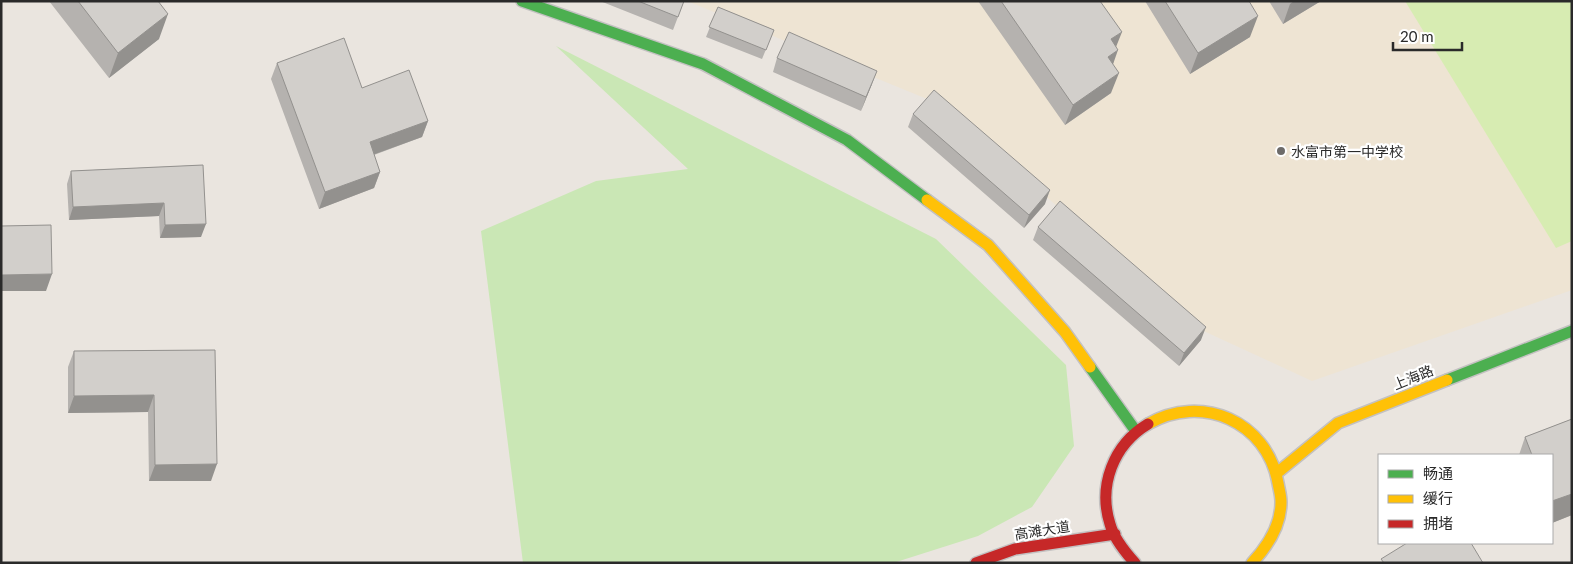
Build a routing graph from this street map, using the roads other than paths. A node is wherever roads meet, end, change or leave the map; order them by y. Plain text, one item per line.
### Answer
1 (522, 1) edge
2 (1572, 331) edge
3 (1135, 430) junction
4 (1277, 473) junction
5 (1115, 534) junction
6 (976, 563) edge
7 (1135, 563) edge
8 (1252, 563) edge

1 - 3 main road
2 - 4 main road, 上海路
3 - 4 main road
3 - 5 main road
4 - 8 main road
5 - 6 main road, 高滩大道
5 - 7 main road

